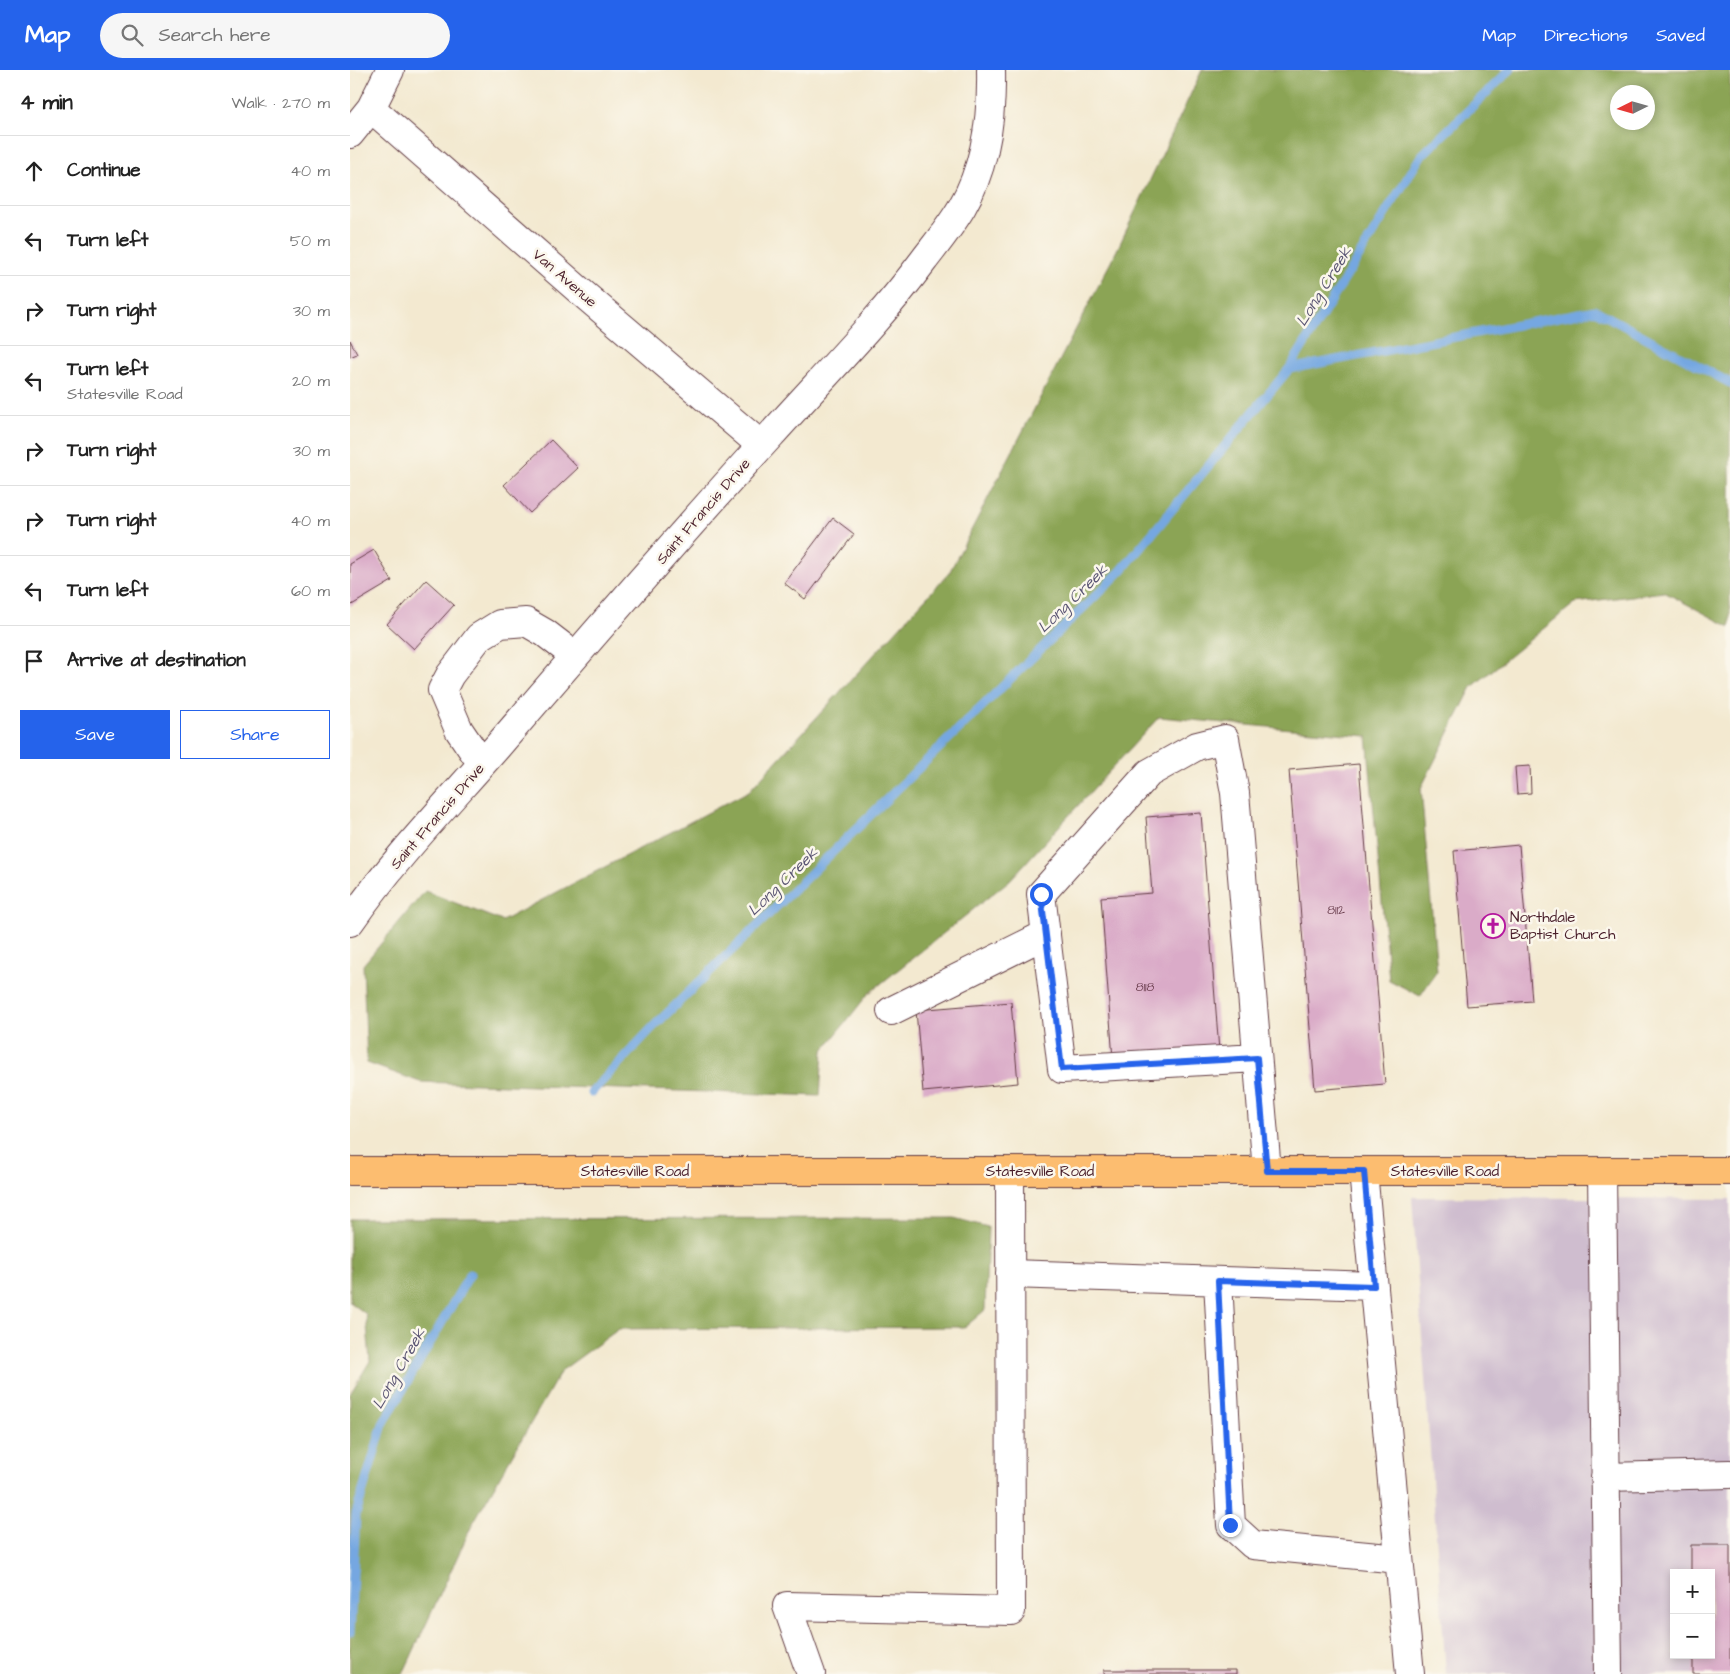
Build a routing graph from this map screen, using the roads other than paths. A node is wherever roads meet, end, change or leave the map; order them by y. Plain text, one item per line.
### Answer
1 (390, 70) edge
2 (991, 70) edge
3 (371, 108) junction
4 (350, 134) edge
5 (761, 446) junction
6 (576, 656) junction
7 (482, 764) junction
8 (350, 922) edge
9 (1046, 934) junction
10 (891, 1011) dead end
11 (1257, 1058) junction
12 (1010, 1170) junction
13 (1730, 1170) edge
14 (350, 1171) edge
15 (1267, 1171) junction
16 (1364, 1171) junction
17 (1602, 1171) junction
18 (1010, 1274) junction
19 (1218, 1281) junction
20 (1374, 1286) junction
21 (1730, 1474) edge
22 (1605, 1477) junction
23 (1399, 1558) junction
24 (812, 1674) edge
25 (1410, 1674) edge
26 (1608, 1674) edge

1 - 3 street
2 - 5 street, Saint Francis Drive
3 - 4 street
3 - 5 street, Van Avenue
5 - 6 street, Saint Francis Drive
6 - 7 street, Saint Francis Drive
6 - 7 street
7 - 8 street, Saint Francis Drive
9 - 10 street
9 - 11 street
9 - 11 street
11 - 15 street
12 - 14 main road, Statesville Road
12 - 15 main road, Statesville Road
12 - 18 street
13 - 17 main road, Statesville Road
15 - 16 main road, Statesville Road
16 - 17 main road, Statesville Road
16 - 20 street
17 - 22 street
18 - 19 street
18 - 24 street
19 - 20 street
19 - 23 street
20 - 23 street
21 - 22 street
22 - 26 street
23 - 25 street

